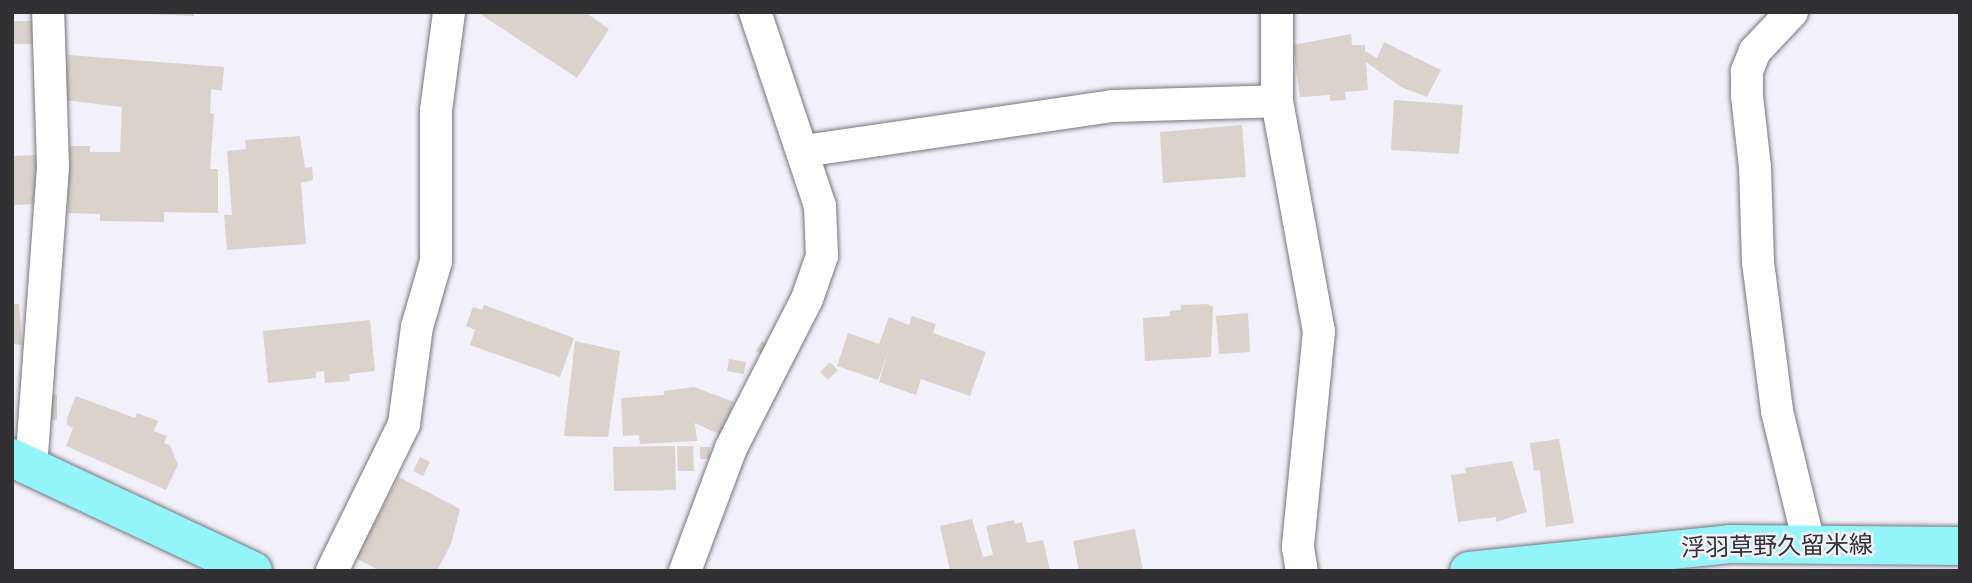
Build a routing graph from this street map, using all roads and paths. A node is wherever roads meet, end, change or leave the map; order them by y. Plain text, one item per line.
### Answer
1 (48, 12) edge
2 (449, 12) edge
3 (755, 12) edge
4 (1277, 12) edge
5 (1792, 12) edge
6 (1277, 101) junction
7 (804, 151) junction
8 (22, 462) edge
9 (1809, 543) junction
10 (1960, 546) edge
11 (253, 571) edge
12 (332, 571) edge
13 (685, 571) edge
14 (1302, 571) edge
15 (1469, 571) edge

1 - 8 street
2 - 12 street
3 - 7 street
4 - 6 street
5 - 9 street
6 - 7 street
6 - 14 street
7 - 13 street
8 - 11 main road
9 - 10 main road, 浮羽草野久留米線
9 - 15 main road, 浮羽草野久留米線

